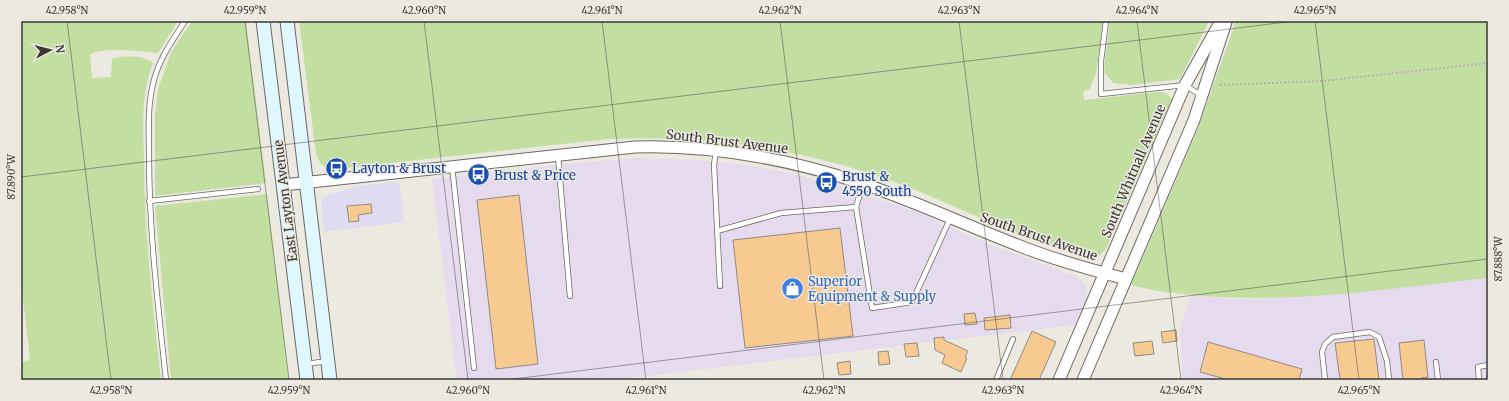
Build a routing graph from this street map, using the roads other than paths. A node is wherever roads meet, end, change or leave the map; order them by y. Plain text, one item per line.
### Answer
1 (185, 21) edge
2 (263, 21) edge
3 (287, 21) edge
4 (1106, 21) edge
5 (1221, 21) edge
6 (1227, 21) edge
7 (1185, 85) junction
8 (1202, 96) junction
9 (716, 151) junction
10 (558, 154) junction
11 (452, 166) junction
12 (306, 182) junction
13 (863, 184) junction
14 (283, 185) junction
15 (258, 189) dead end
16 (149, 201) junction
17 (856, 207) junction
18 (950, 218) junction
19 (717, 231) junction
20 (1105, 273) junction
21 (1126, 279) junction
22 (720, 286) dead end
23 (570, 296) dead end
24 (1013, 338) dead end
25 (328, 361) junction
26 (1436, 362) dead end
27 (305, 364) junction
28 (1488, 365) edge
29 (474, 368) dead end
30 (166, 380) edge
31 (307, 380) edge
32 (330, 380) edge
33 (996, 380) edge
34 (1059, 380) edge
35 (1083, 380) edge
36 (1325, 380) edge
37 (1389, 380) edge
38 (1438, 380) edge
39 (1479, 380) edge

1 - 16 lane
2 - 14 main road, East Layton Avenue
3 - 12 main road, East Layton Avenue
4 - 7 lane
5 - 7 street, South Whitnall Avenue
6 - 8 street
7 - 8 lane
7 - 20 street, South Whitnall Avenue
8 - 21 street
9 - 10 street, South Brust Avenue
9 - 13 street, South Brust Avenue
9 - 19 lane
10 - 11 street, South Brust Avenue
10 - 23 lane
11 - 12 street, South Brust Avenue
11 - 29 lane
12 - 14 street, South Brust Avenue
12 - 25 main road, East Layton Avenue
13 - 17 lane
13 - 18 street, South Brust Avenue
14 - 27 main road, East Layton Avenue
15 - 16 lane
16 - 30 lane
17 - 18 lane
17 - 19 lane
18 - 20 street, South Brust Avenue
19 - 22 lane
20 - 21 street, South Brust Avenue
20 - 34 street, South Whitnall Avenue
21 - 35 street
24 - 33 lane
25 - 27 lane
25 - 32 main road, East Layton Avenue
26 - 38 lane
27 - 31 main road, East Layton Avenue
28 - 39 lane
36 - 37 lane

